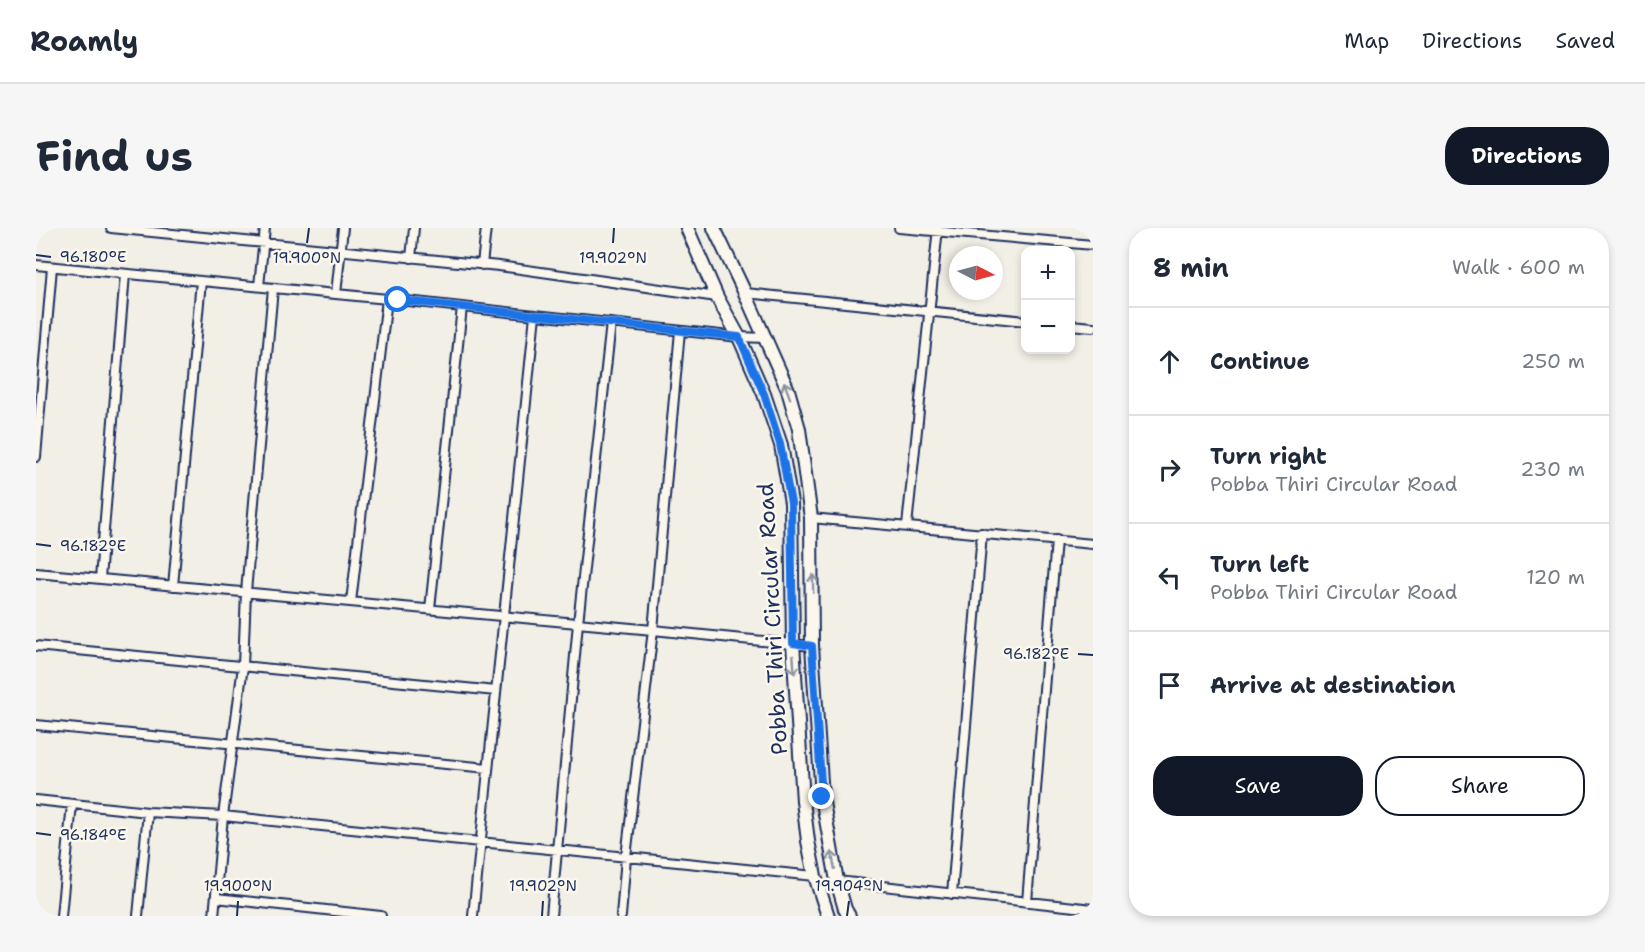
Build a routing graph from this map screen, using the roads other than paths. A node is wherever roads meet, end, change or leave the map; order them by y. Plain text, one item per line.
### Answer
1 (111, 228) edge
2 (265, 228) edge
3 (344, 228) edge
4 (414, 228) edge
5 (486, 228) edge
6 (687, 228) edge
7 (714, 228) edge
8 (899, 228) edge
9 (938, 230) edge
10 (187, 232) edge
11 (264, 243) junction
12 (1093, 245) edge
13 (342, 251) junction
14 (411, 258) junction
15 (36, 265) edge
16 (482, 265) junction
17 (52, 267) junction
18 (124, 274) junction
19 (201, 281) junction
20 (259, 286) junction
21 (273, 288) junction
22 (745, 293) junction
23 (336, 294) junction
24 (717, 297) junction
25 (387, 299) junction
26 (462, 307) junction
27 (929, 312) junction
28 (536, 315) junction
29 (1021, 321) edge
30 (612, 323) junction
31 (1075, 325) edge
32 (1093, 327) edge
33 (680, 331) junction
34 (739, 337) junction
35 (765, 338) junction
36 (36, 343) edge
37 (46, 344) junction
38 (38, 420) edge
39 (36, 457) edge
40 (811, 518) junction
41 (907, 526) junction
42 (982, 533) junction
43 (1056, 540) junction
44 (1093, 544) edge
45 (36, 573) edge
46 (100, 579) junction
47 (173, 586) junction
48 (246, 592) junction
49 (351, 602) junction
50 (430, 609) junction
51 (504, 616) junction
52 (578, 623) junction
53 (653, 630) junction
54 (793, 643) junction
55 (36, 646) edge
56 (812, 646) junction
57 (243, 666) junction
58 (496, 690) junction
59 (36, 725) edge
60 (232, 743) junction
61 (488, 768) junction
62 (36, 800) edge
63 (72, 804) junction
64 (148, 812) junction
65 (223, 816) junction
66 (481, 842) junction
67 (557, 849) junction
68 (626, 856) junction
69 (814, 876) junction
70 (837, 882) junction
71 (952, 894) junction
72 (216, 898) junction
73 (1027, 902) junction
74 (1093, 909) edge
75 (61, 916) edge
76 (138, 916) edge
77 (214, 916) edge
78 (381, 916) edge
79 (473, 916) edge
80 (551, 916) edge
81 (621, 916) edge
82 (828, 916) edge
83 (849, 916) edge

1 - 10 street
2 - 11 street
3 - 13 street
4 - 14 street
5 - 16 street
6 - 24 main road, Pobba Thiri Circular Road
7 - 22 main road, Pobba Thiri Circular Road
8 - 9 street
9 - 12 street
9 - 27 street
10 - 11 street
11 - 13 street
11 - 20 street
13 - 14 street
13 - 23 street
14 - 16 street
15 - 17 street
16 - 24 street
17 - 18 street
17 - 37 street
18 - 19 street
18 - 46 street
19 - 20 street
19 - 47 street
20 - 21 street
21 - 23 street
21 - 48 street
22 - 27 street
22 - 35 main road, Pobba Thiri Circular Road
23 - 25 street
24 - 34 main road, Pobba Thiri Circular Road
25 - 26 street
25 - 49 street
26 - 28 street
26 - 50 street
27 - 29 street
27 - 41 street
28 - 30 street
28 - 51 street
30 - 33 street
30 - 52 street
31 - 32 street
33 - 34 street
33 - 53 street
34 - 35 street
34 - 54 main road, Pobba Thiri Circular Road
40 -> 35 main road, Pobba Thiri Circular Road
36 - 37 street
37 - 38 street
38 - 39 street
40 - 41 street
56 -> 40 main road, Pobba Thiri Circular Road
41 - 42 street
42 - 43 street
42 - 71 street
43 - 44 street
43 - 73 street
45 - 46 street
46 - 47 street
47 - 48 street
48 - 49 street
48 - 57 street
49 - 50 street
50 - 51 street
51 - 52 street
51 - 58 street
52 - 53 street
52 - 67 street
53 - 54 street
53 - 68 street
54 - 56 street
54 -> 69 main road, Pobba Thiri Circular Road
55 - 57 street
70 -> 56 main road, Pobba Thiri Circular Road
57 - 58 street
57 - 60 street
58 - 61 street
59 - 60 street
60 - 61 street
60 - 65 street
61 - 66 street
62 - 63 street
63 - 64 street
63 - 75 street
64 - 65 street
64 - 76 street
65 - 66 street
65 - 72 street
66 - 67 street
66 - 79 street
67 - 68 street
67 - 80 street
68 - 69 street
68 - 81 street
69 - 82 main road, Pobba Thiri Circular Road
70 - 71 street
70 - 83 main road, Pobba Thiri Circular Road
71 - 73 street
72 - 77 street
72 - 78 street
73 - 74 street

